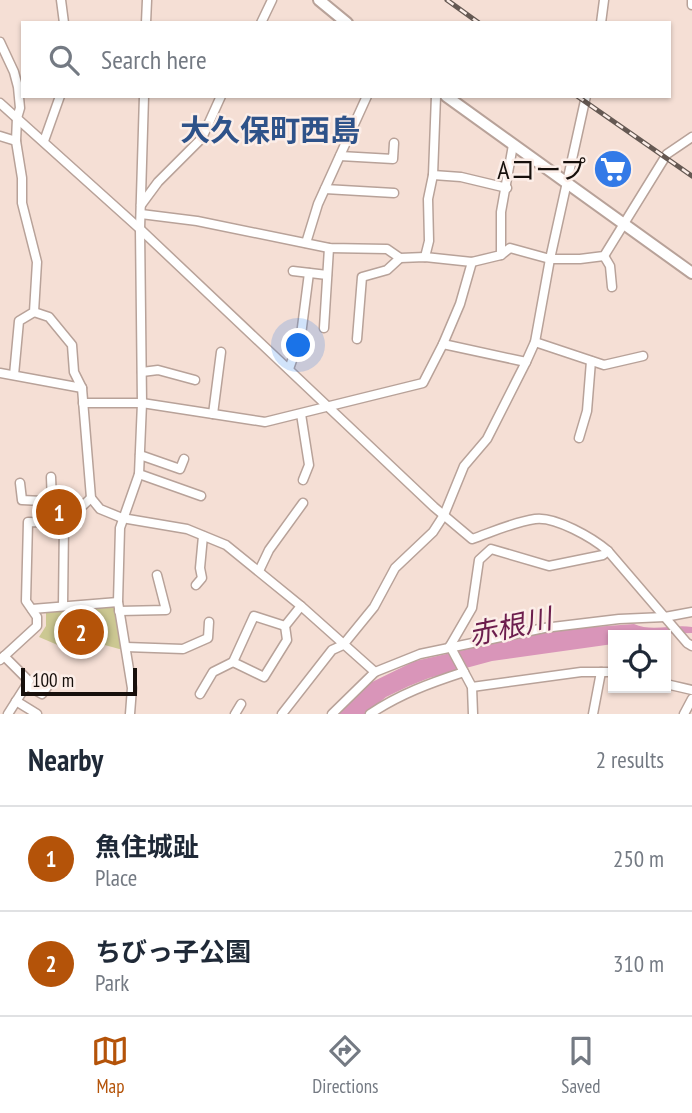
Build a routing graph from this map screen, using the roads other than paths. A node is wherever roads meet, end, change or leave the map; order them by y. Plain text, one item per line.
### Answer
1 (61, 0) edge
2 (147, 0) edge
3 (272, 0) edge
4 (319, 0) edge
5 (604, 0) edge
6 (692, 0) edge
7 (692, 5) edge
8 (64, 21) edge
9 (146, 21) edge
10 (262, 21) edge
11 (345, 21) edge
12 (601, 21) edge
13 (0, 42) edge
14 (20, 86) edge
15 (59, 98) edge
16 (144, 98) edge
17 (220, 98) edge
18 (366, 98) edge
19 (436, 98) edge
20 (449, 98) edge
21 (586, 98) edge
22 (0, 103) edge
23 (17, 118) junction
24 (0, 136) edge
25 (692, 137) edge
26 (16, 141) junction
27 (44, 141) junction
28 (394, 143) dead end
29 (513, 145) junction
30 (340, 156) junction
31 (433, 175) junction
32 (566, 183) junction
33 (507, 188) junction
34 (325, 189) junction
35 (394, 193) dead end
36 (141, 210) junction
37 (625, 224) junction
38 (140, 229) junction
39 (306, 243) junction
40 (329, 248) junction
41 (501, 255) junction
42 (604, 256) junction
43 (425, 257) junction
44 (400, 258) junction
45 (550, 259) junction
46 (472, 262) junction
47 (293, 271) dead end
48 (309, 273) junction
49 (692, 273) edge
50 (327, 275) junction
51 (612, 287) dead end
52 (34, 312) junction
53 (324, 328) dead end
54 (357, 340) dead end
55 (535, 342) junction
56 (443, 344) junction
57 (221, 352) dead end
58 (643, 356) dead end
59 (591, 361) junction
60 (526, 362) junction
61 (289, 369) junction
62 (142, 372) junction
63 (0, 373) edge
64 (14, 375) junction
65 (195, 380) dead end
66 (82, 388) junction
67 (83, 403) junction
68 (142, 403) junction
69 (329, 407) junction
70 (212, 414) junction
71 (301, 415) junction
72 (579, 438) dead end
73 (140, 455) junction
74 (184, 460) dead end
75 (139, 474) junction
76 (51, 477) dead end
77 (303, 480) dead end
78 (20, 483) dead end
79 (201, 496) dead end
80 (91, 498) junction
81 (52, 502) junction
82 (303, 503) dead end
83 (74, 512) junction
84 (444, 515) junction
85 (122, 518) junction
86 (64, 523) junction
87 (203, 536) junction
88 (608, 551) junction
89 (259, 571) junction
90 (157, 575) dead end
91 (196, 585) dead end
92 (63, 605) junction
93 (118, 606) junction
94 (301, 606) junction
95 (32, 609) junction
96 (692, 612) edge
97 (665, 617) junction
98 (209, 622) dead end
99 (285, 626) junction
100 (689, 644) edge
101 (343, 645) junction
102 (450, 646) junction
103 (126, 647) junction
104 (2, 658) edge
105 (233, 662) junction
106 (376, 672) junction
107 (464, 672) junction
108 (601, 672) junction
109 (608, 672) edge
110 (52, 679) dead end
111 (26, 685) junction
112 (671, 685) edge
113 (472, 687) junction
114 (692, 690) edge
115 (200, 694) dead end
116 (692, 699) edge
117 (16, 701) junction
118 (241, 704) dead end
119 (284, 712) edge
120 (681, 713) edge
121 (8, 714) edge
122 (37, 714) edge
123 (130, 714) edge
124 (235, 714) edge
125 (332, 714) edge
126 (370, 714) edge
127 (473, 714) edge
128 (593, 714) edge

1 - 8 street
2 - 9 street
3 - 10 street
4 - 11 main road
5 - 12 street
6 - 7 street
13 - 14 street
14 - 23 street
15 - 27 street
16 - 36 street
17 - 36 street
18 - 30 street
19 - 31 street
20 - 29 main road
21 - 32 street
22 - 23 street
23 - 26 street
23 - 27 street
24 - 26 street
25 - 37 street
26 - 52 street
27 - 38 street
28 - 30 street
29 - 32 main road
29 - 33 street
30 - 34 street
31 - 33 street
31 - 43 street
32 - 37 main road
32 - 45 street
33 - 41 street
34 - 35 street
34 - 39 street
36 - 38 street
36 - 39 street
37 - 42 street
37 - 49 main road
38 - 61 street
38 - 62 street
39 - 40 street
40 - 44 street
40 - 50 street
41 - 45 street
41 - 46 street
42 - 45 street
42 - 51 street
43 - 44 street
43 - 46 street
44 - 54 street
45 - 55 street
46 - 56 street
47 - 48 street
48 - 50 street
48 - 61 street
50 - 53 street
52 - 64 street
52 - 66 street
55 - 59 street
55 - 60 street
56 - 60 street
56 - 69 street
57 - 70 street
58 - 59 street
59 - 72 street
60 - 84 street
61 - 69 street
62 - 65 street
62 - 68 street
63 - 64 street
64 - 66 street
66 - 67 street
67 - 68 street
67 - 80 street
68 - 70 street
68 - 73 street
69 - 71 street
69 - 84 street
70 - 71 street
71 - 77 street
73 - 74 street
73 - 75 street
75 - 79 street
75 - 85 street
76 - 81 street
78 - 81 street
80 - 83 street
80 - 85 street
81 - 83 street
82 - 89 street
83 - 86 street
84 - 88 street
84 - 101 street
85 - 87 street
85 - 93 street
86 - 92 street
86 - 95 street
87 - 89 street
87 - 91 street
88 - 97 street
88 - 102 street
89 - 94 street
90 - 93 street
92 - 93 street
92 - 95 street
93 - 103 street
94 - 99 street
94 - 101 street
95 - 104 street
96 - 97 street
97 - 100 street
97 - 102 street
98 - 103 street
99 - 105 street
99 - 105 street
101 - 106 street
101 - 119 street
102 - 106 street
102 - 107 street
103 - 123 street
104 - 111 street
105 - 115 street
106 - 125 street
107 - 113 street
107 - 126 street
108 - 109 street
108 - 113 street
108 - 128 street
110 - 111 street
111 - 117 street
112 - 114 street
113 - 127 street
116 - 120 street
117 - 121 street
117 - 122 street
118 - 124 street

